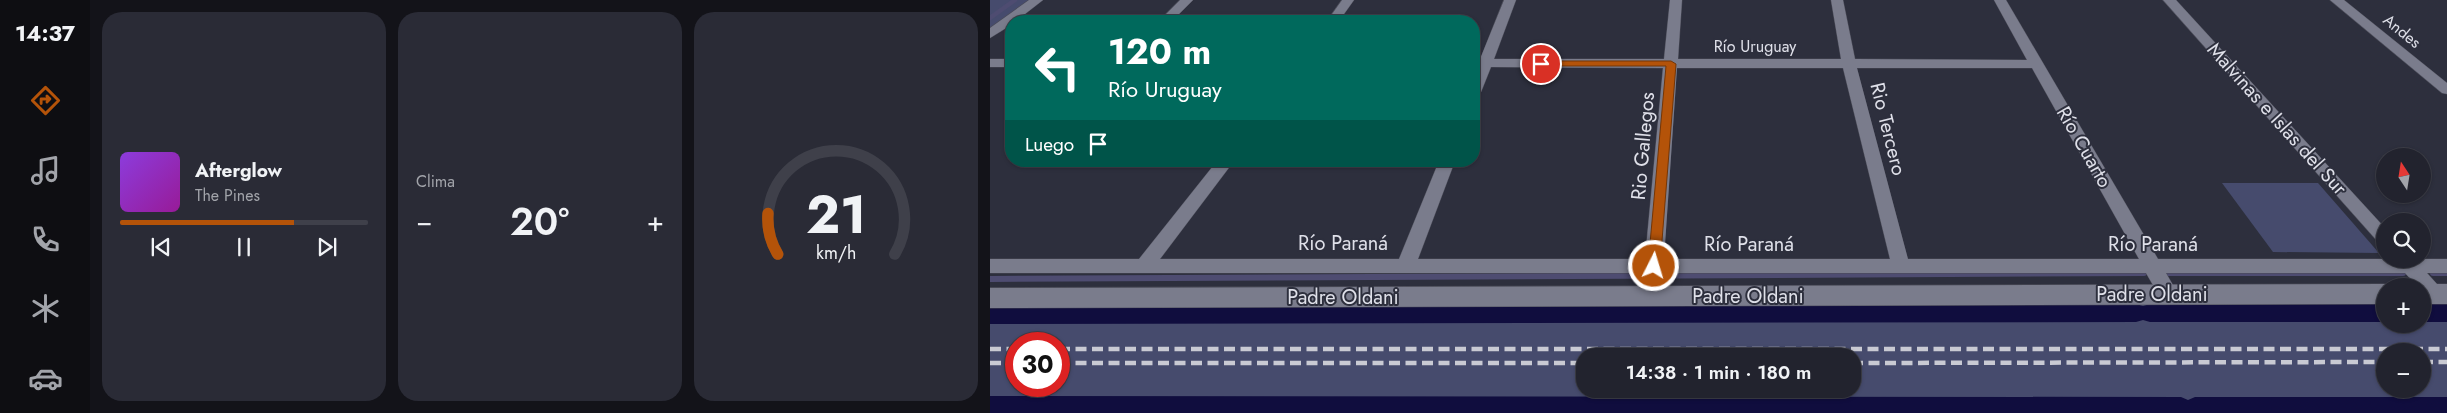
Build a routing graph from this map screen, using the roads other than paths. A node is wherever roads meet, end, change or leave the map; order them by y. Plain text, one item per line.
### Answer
1 (1037, 0) edge
2 (1187, 0) edge
3 (1348, 0) edge
4 (1510, 0) edge
5 (1676, 0) edge
6 (1837, 0) edge
7 (2000, 0) edge
8 (2169, 0) edge
9 (2336, 0) edge
10 (1016, 15) edge
11 (1171, 15) edge
12 (1337, 15) edge
13 (1005, 23) edge
14 (990, 34) edge
15 (1480, 62) edge
16 (990, 63) edge
17 (1005, 63) edge
18 (1480, 64) edge
19 (1671, 64) junction
20 (1850, 64) junction
21 (2036, 64) junction
22 (2447, 90) edge
23 (1221, 167) edge
24 (1445, 167) edge
25 (2376, 229) edge
26 (2376, 263) edge
27 (2431, 264) edge
28 (990, 266) edge
29 (1144, 266) junction
30 (1406, 266) junction
31 (1654, 266) junction
32 (2447, 266) edge
33 (1901, 267) junction
34 (2152, 267) junction
35 (2411, 268) edge
36 (2168, 294) junction
37 (2376, 294) edge
38 (2435, 294) edge
39 (990, 298) edge

1 - 10 street
2 - 11 street
3 - 12 street
4 - 15 street
5 - 19 street, Rio Gallegos
6 - 20 street, Rio Tercero
7 - 21 street, Río Cuarto
8 - 25 street, Malvinas e Islas del Sur
9 - 22 street, Andes
13 - 14 street
16 - 17 street
18 - 19 street, Río Uruguay
19 - 20 street, Río Uruguay
19 - 31 street, Rio Gallegos
20 - 21 street, Río Uruguay
20 - 33 street, Rio Tercero
21 - 34 street, Río Cuarto
23 - 29 street
24 - 30 street
26 - 34 street, Río Paraná
27 - 32 street, Río Paraná
28 - 29 street, Río Paraná
29 - 30 street, Río Paraná
30 - 31 street, Río Paraná
31 - 33 street, Río Paraná
33 - 34 street, Río Paraná
34 - 36 street, Río Cuarto
35 - 38 street
36 - 37 main road, Padre Oldani
36 - 39 main road, Padre Oldani

